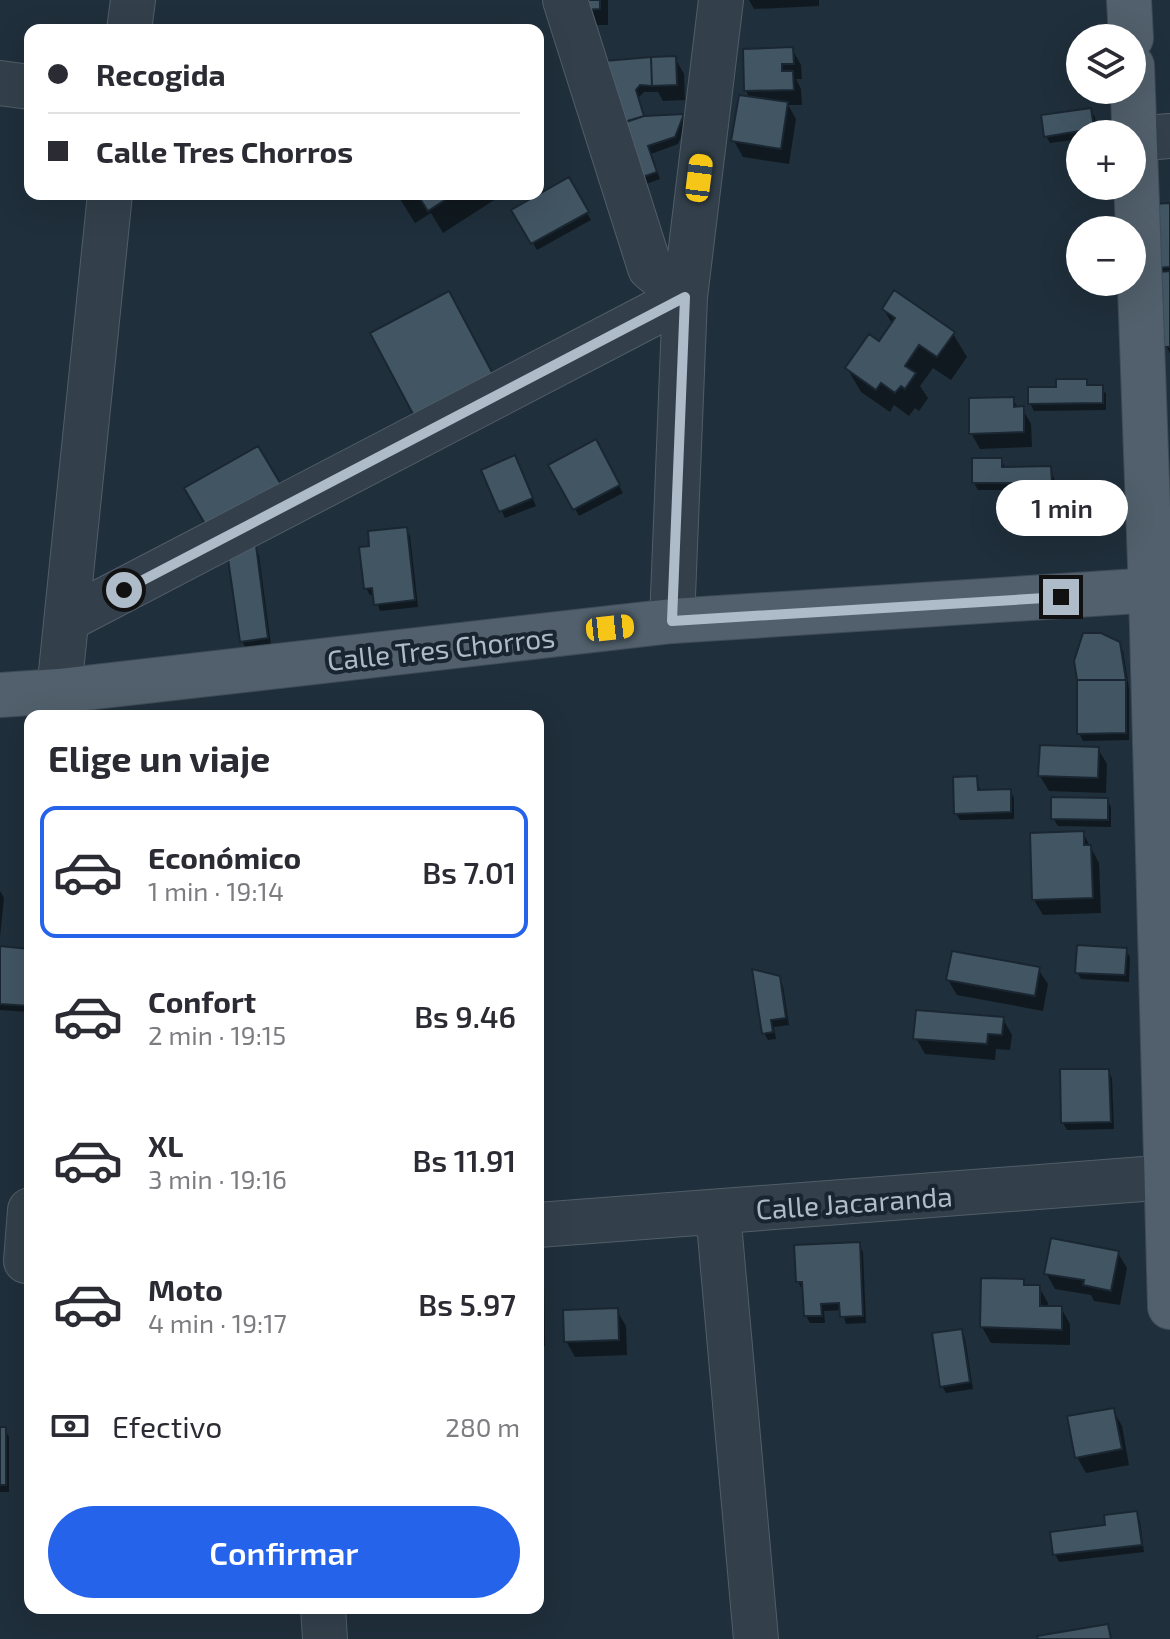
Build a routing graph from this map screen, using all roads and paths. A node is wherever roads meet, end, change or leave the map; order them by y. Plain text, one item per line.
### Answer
1 (133, 0) edge
2 (565, 0) edge
3 (721, 0) edge
4 (1129, 0) edge
5 (130, 24) edge
6 (1130, 24) edge
7 (0, 83) edge
8 (24, 86) edge
9 (1143, 104) edge
10 (1153, 138) edge
11 (109, 200) edge
12 (685, 297) junction
13 (1160, 590) edge
14 (68, 619) junction
15 (672, 621) junction
16 (59, 691) junction
17 (0, 695) edge
18 (1168, 1178) edge
19 (718, 1212) junction
20 (544, 1225) edge
21 (24, 1238) edge
22 (19, 1261) edge
23 (1170, 1307) edge
24 (323, 1614) edge
25 (325, 1639) edge
26 (756, 1639) edge

1 - 5 street
2 - 12 street
3 - 12 street
4 - 6 main road
7 - 8 street
9 - 10 main road
10 - 13 main road
11 - 14 street
12 - 14 street
12 - 15 street
13 - 15 main road, Calle Tres Chorros
13 - 18 main road
14 - 16 street
15 - 16 main road, Calle Tres Chorros
16 - 17 main road, Calle Tres Chorros
18 - 19 street, Calle Jacaranda
18 - 23 main road
19 - 20 street, Calle Jacaranda
19 - 26 street
21 - 22 street
24 - 25 street

